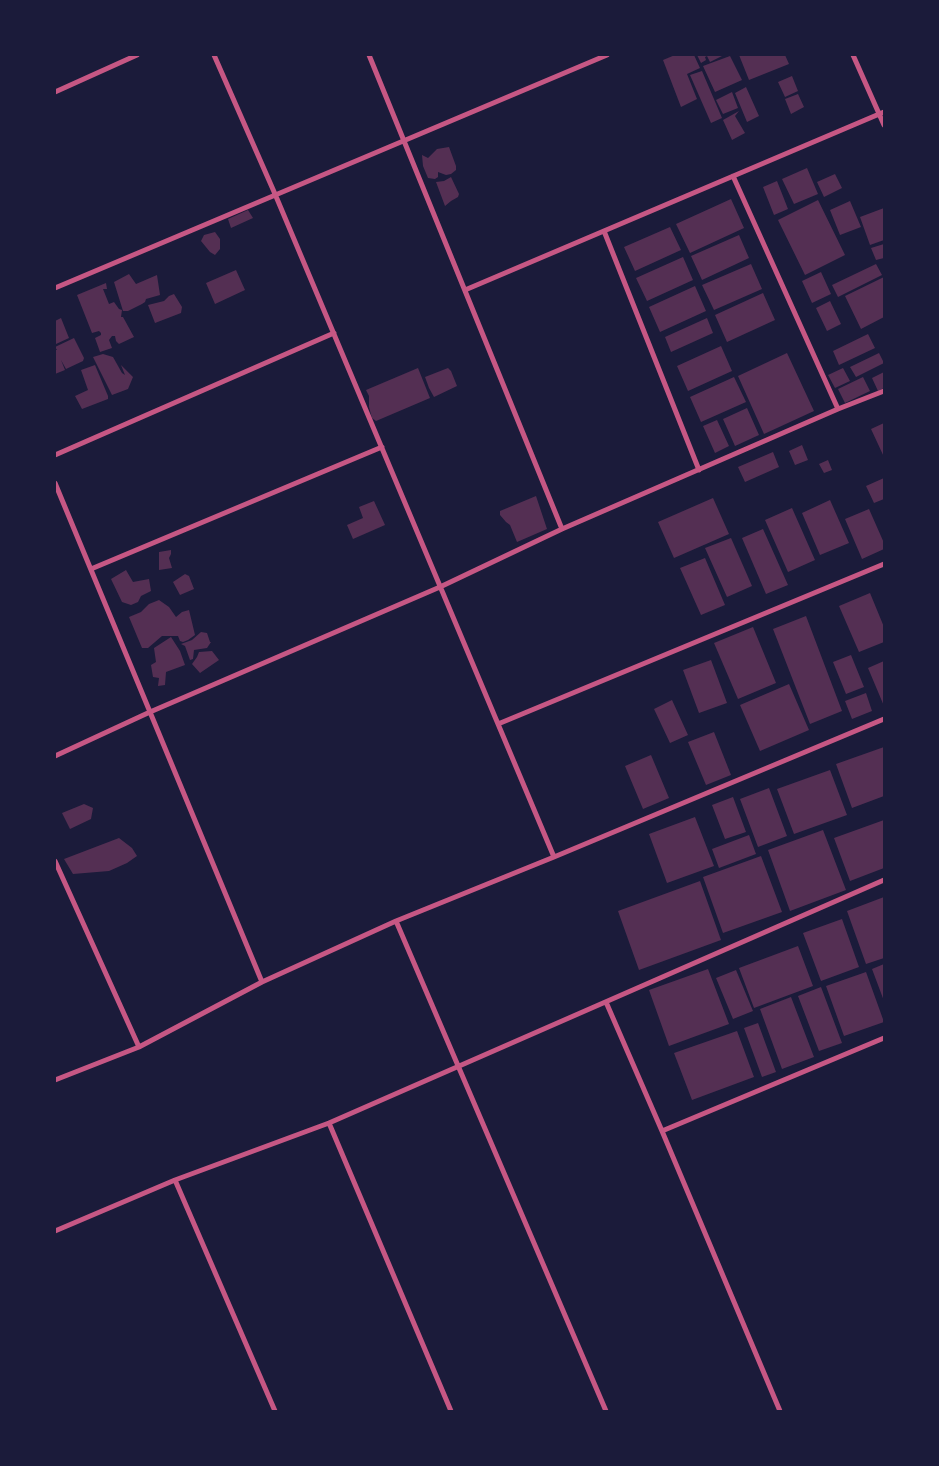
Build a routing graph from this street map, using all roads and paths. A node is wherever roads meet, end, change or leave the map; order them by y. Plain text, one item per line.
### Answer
1 (137, 55) edge
2 (214, 55) edge
3 (368, 55) edge
4 (607, 55) edge
5 (853, 55) edge
6 (55, 92) edge
7 (882, 112) edge
8 (884, 125) edge
9 (404, 140) junction
10 (734, 176) junction
11 (275, 194) junction
12 (604, 231) junction
13 (55, 288) edge
14 (465, 290) junction
15 (334, 333) junction
16 (884, 391) edge
17 (838, 409) junction
18 (382, 447) junction
19 (55, 455) edge
20 (699, 470) junction
21 (55, 483) edge
22 (562, 529) junction
23 (884, 564) edge
24 (91, 568) junction
25 (440, 587) junction
26 (150, 712) junction
27 (884, 719) edge
28 (498, 724) junction
29 (55, 756) edge
30 (554, 857) junction
31 (55, 861) edge
32 (884, 880) edge
33 (396, 921) junction
34 (262, 982) junction
35 (606, 1002) junction
36 (884, 1038) edge
37 (139, 1047) junction
38 (458, 1066) junction
39 (55, 1080) edge
40 (329, 1123) junction
41 (662, 1131) junction
42 (175, 1180) junction
43 (55, 1230) edge
44 (275, 1411) edge
45 (451, 1411) edge
46 (606, 1411) edge
47 (780, 1411) edge

1 - 6 street
2 - 11 street
3 - 9 street
4 - 9 street
5 - 7 street
7 - 8 street
7 - 10 street
9 - 11 street
9 - 14 street
10 - 12 street
10 - 17 street
11 - 13 street
11 - 15 street
12 - 14 street
12 - 20 street
14 - 22 street
15 - 18 street
15 - 19 street
16 - 17 street
17 - 20 street
18 - 24 street
18 - 25 street
20 - 22 street
21 - 24 street
22 - 25 street
23 - 28 street
24 - 26 street
25 - 26 street
25 - 28 street
26 - 29 street
26 - 34 street
27 - 30 street
28 - 30 street
30 - 33 street
31 - 37 street
32 - 35 street
33 - 34 street
33 - 38 street
34 - 37 street
35 - 38 street
35 - 41 street
36 - 41 street
37 - 39 street
38 - 40 street
38 - 46 street
40 - 42 street
40 - 45 street
41 - 47 street
42 - 43 street
42 - 44 street

